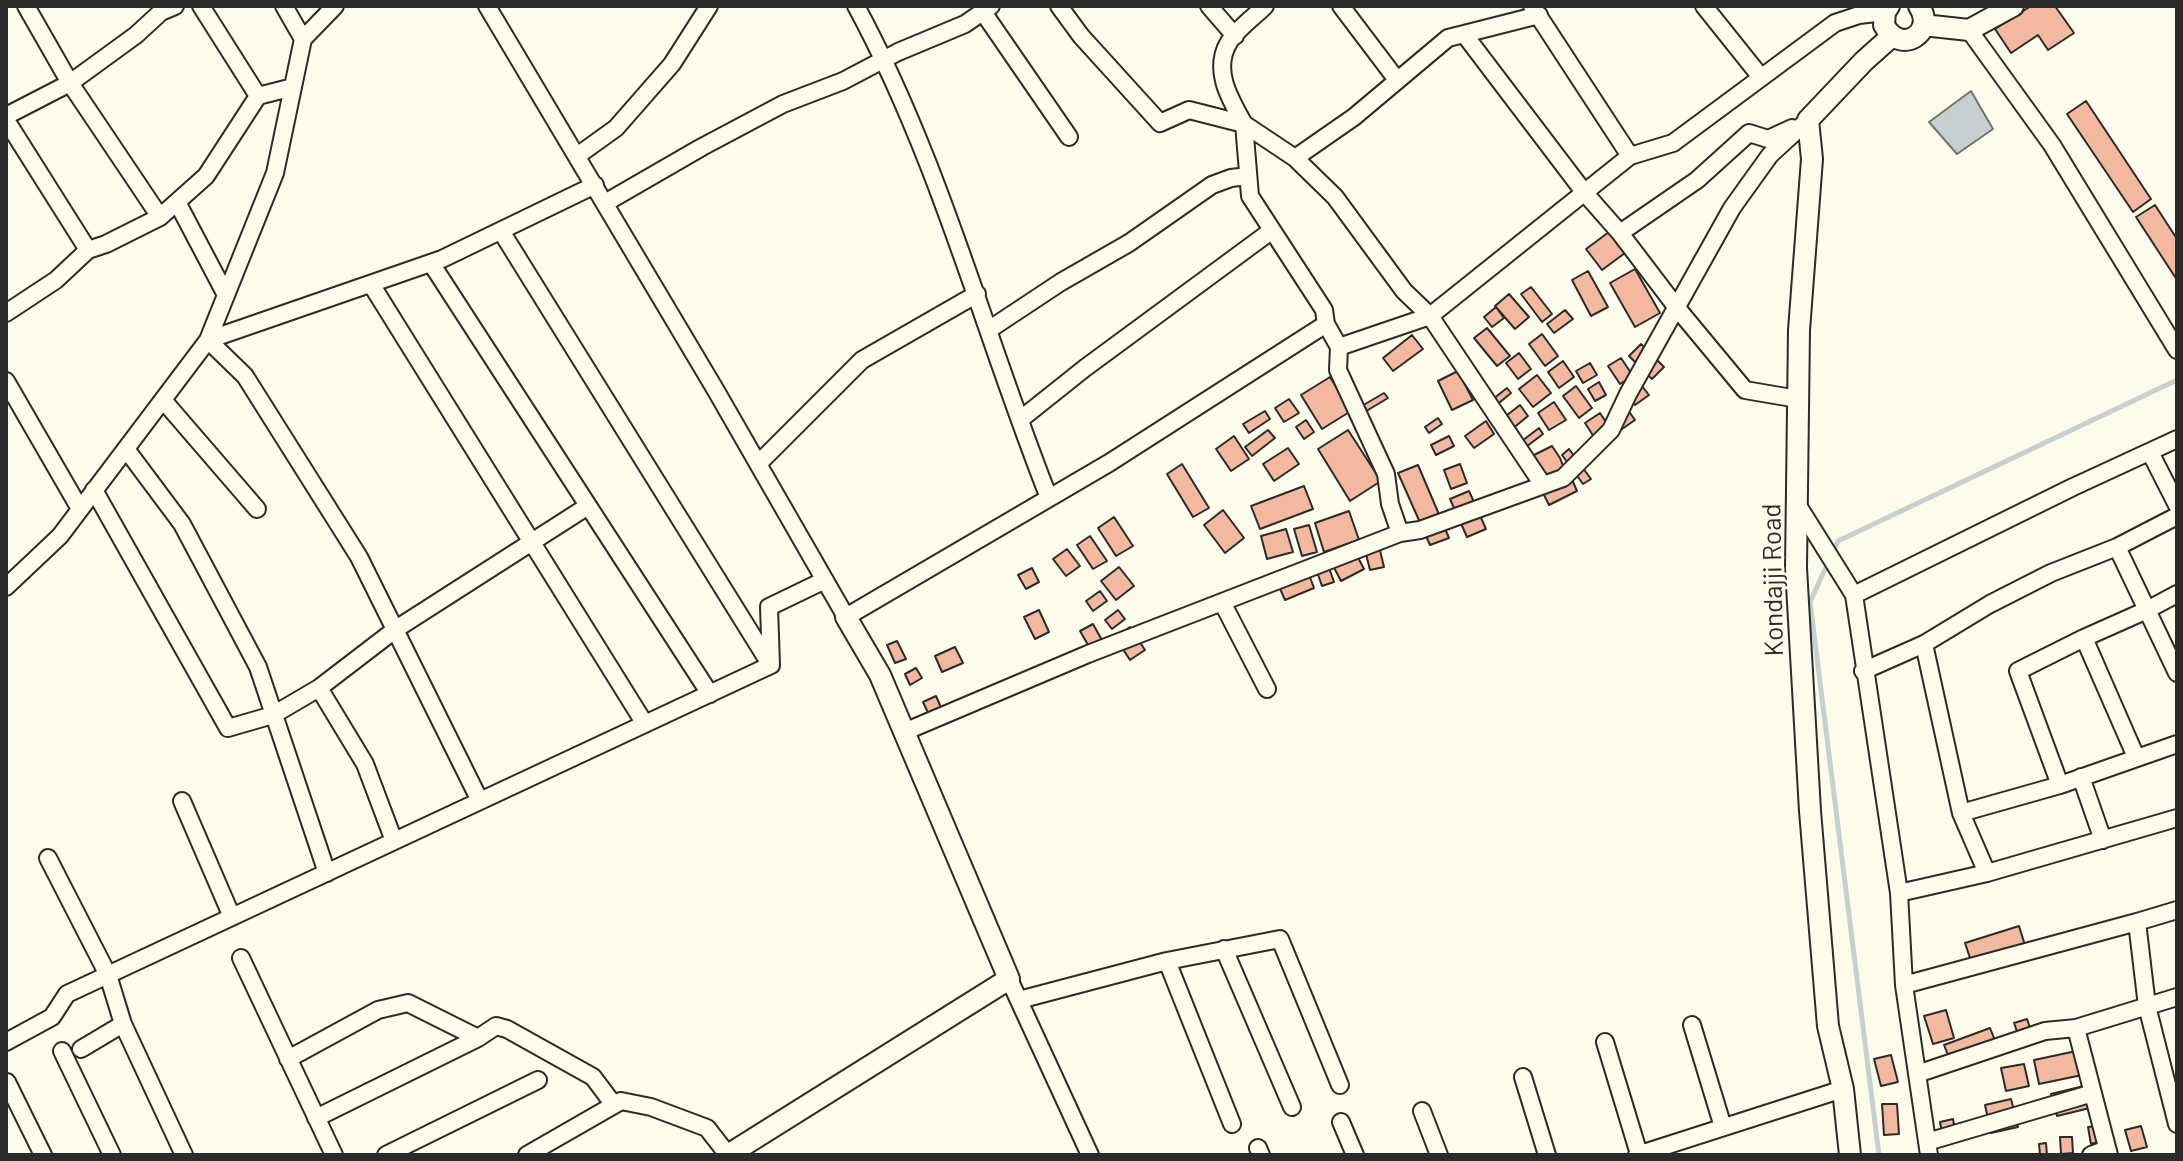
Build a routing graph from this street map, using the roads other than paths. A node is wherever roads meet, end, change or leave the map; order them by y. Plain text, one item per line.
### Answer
1 (26, 6) edge
2 (175, 6) edge
3 (201, 6) edge
4 (284, 6) edge
5 (335, 6) edge
6 (487, 6) edge
7 (709, 6) edge
8 (856, 6) edge
9 (1059, 6) edge
10 (1209, 6) edge
11 (1265, 6) edge
12 (1341, 6) edge
13 (1704, 6) edge
14 (2013, 6) edge
15 (987, 9) edge
16 (1887, 9) edge
17 (1535, 10) edge
18 (1921, 16) edge
19 (1969, 30) junction
20 (1464, 34) junction
21 (1235, 36) junction
22 (1892, 36) junction
23 (303, 39) junction
24 (883, 60) junction
25 (1760, 76) junction
26 (1397, 80) junction
27 (70, 83) junction
28 (293, 87) junction
29 (258, 96) junction
30 (6, 118) edge
31 (1808, 120) junction
32 (1244, 124) junction
33 (1069, 137) dead end
34 (577, 156) junction
35 (1630, 156) junction
36 (1295, 158) junction
37 (1248, 176) junction
38 (595, 185) junction
39 (1584, 192) junction
40 (177, 202) junction
41 (605, 203) junction
42 (160, 217) junction
43 (501, 231) junction
44 (1271, 231) junction
45 (1620, 233) junction
46 (88, 250) junction
47 (431, 263) junction
48 (371, 284) junction
49 (977, 294) junction
50 (226, 295) junction
51 (1677, 308) junction
52 (6, 313) edge
53 (1430, 316) junction
54 (1326, 324) junction
55 (990, 329) junction
56 (208, 340) junction
57 (1339, 347) junction
58 (2177, 350) edge
59 (6, 381) edge
60 (1798, 399) junction
61 (163, 400) junction
62 (1021, 419) junction
63 (2177, 439) edge
64 (126, 449) junction
65 (2150, 452) junction
66 (758, 464) junction
67 (1543, 485) junction
68 (94, 490) junction
69 (1049, 498) junction
70 (1797, 504) junction
71 (2177, 505) edge
72 (588, 506) junction
73 (80, 509) junction
74 (257, 509) dead end
75 (2177, 516) edge
76 (1400, 533) junction
77 (532, 542) junction
78 (2117, 547) junction
79 (825, 580) junction
80 (6, 587) edge
81 (2177, 594) edge
82 (1854, 595) junction
83 (1222, 602) junction
84 (2147, 610) junction
85 (846, 617) junction
86 (396, 629) junction
87 (2084, 638) junction
88 (1924, 644) junction
89 (771, 665) junction
90 (1863, 671) junction
91 (2177, 673) edge
92 (319, 688) junction
93 (1267, 689) dead end
94 (710, 694) junction
95 (273, 715) junction
96 (645, 724) junction
97 (904, 732) junction
98 (2177, 744) edge
99 (2136, 757) junction
100 (2081, 777) junction
101 (2060, 785) junction
102 (182, 801) dead end
103 (480, 801) junction
104 (1961, 813) junction
105 (2177, 818) edge
106 (2103, 840) junction
107 (394, 841) junction
108 (48, 858) dead end
109 (327, 873) junction
110 (1987, 873) junction
111 (1899, 893) junction
112 (2177, 910) edge
113 (232, 917) junction
114 (2137, 922) junction
115 (1224, 949) junction
116 (241, 958) dead end
117 (1167, 961) junction
118 (108, 975) junction
119 (1009, 979) junction
120 (1904, 985) junction
121 (2177, 997) edge
122 (1019, 1000) junction
123 (2147, 1006) junction
124 (123, 1024) junction
125 (1692, 1025) dead end
126 (2076, 1028) junction
127 (478, 1038) junction
128 (6, 1042) edge
129 (1605, 1042) dead end
130 (81, 1049) dead end
131 (62, 1051) dead end
132 (288, 1059) junction
133 (1917, 1074) junction
134 (1523, 1077) dead end
135 (538, 1080) dead end
136 (7, 1082) edge
137 (1340, 1085) dead end
138 (1843, 1089) junction
139 (2093, 1093) junction
140 (614, 1105) junction
141 (1292, 1107) dead end
142 (1422, 1111) dead end
143 (316, 1118) junction
144 (1341, 1122) dead end
145 (1232, 1124) dead end
146 (2177, 1124) edge
147 (1723, 1127) junction
148 (1928, 1148) edge
149 (2108, 1152) edge
150 (43, 1155) edge
151 (112, 1155) edge
152 (184, 1155) edge
153 (334, 1155) edge
154 (386, 1155) edge
155 (527, 1155) edge
156 (728, 1155) edge
157 (1090, 1155) edge
158 (1355, 1155) edge
159 (1439, 1155) edge
160 (1547, 1155) edge
161 (1638, 1155) edge
162 (1850, 1155) edge
163 (2091, 1155) edge

1 - 27 street
2 - 27 street
3 - 29 street
4 - 23 street
5 - 23 street
6 - 34 street
7 - 34 street
8 - 24 street
9 - 32 street
10 - 21 street
11 - 21 street
12 - 26 street
13 - 25 street
14 - 19 street
15 - 24 street
15 - 33 street
16 - 22 street
16 - 25 street
17 - 20 street
17 - 35 street
18 - 19 street
18 - 22 street
19 - 58 street
20 - 26 street
20 - 39 street
21 - 32 street
22 - 31 street
23 - 28 street
24 - 41 street
24 - 49 street
25 - 35 street
26 - 36 street
27 - 30 street
27 - 42 street
28 - 29 street
28 - 50 street
29 - 40 street
30 - 46 street
31 - 45 street
31 - 51 street
31 - 60 street, Kondajji Road
32 - 36 street
32 - 37 street
34 - 38 street
35 - 39 street
36 - 53 street
37 - 44 street
37 - 55 street
38 - 41 street
38 - 43 street
39 - 45 street
39 - 53 street
40 - 42 street
40 - 50 street
41 - 66 street
42 - 46 street
43 - 47 street
43 - 89 street
44 - 54 street
44 - 62 street
45 - 51 street
46 - 52 street
47 - 48 street
47 - 72 street
48 - 56 street
48 - 77 street
49 - 55 street
49 - 66 street
50 - 56 street
51 - 60 street
51 - 67 street
53 - 57 street
53 - 67 street
54 - 57 street
54 - 69 street
55 - 62 street
56 - 61 street
56 - 86 street
57 - 76 street
59 - 73 street
60 - 70 street, Kondajji Road
61 - 64 street
61 - 74 street
62 - 69 street
63 - 65 street
64 - 68 street
64 - 95 street
65 - 71 street
65 - 82 street
66 - 79 street
67 - 76 street
68 - 73 street
68 - 95 street
69 - 85 street
70 - 82 street
70 - 138 street, Kondajji Road
72 - 77 street
72 - 94 street
73 - 80 street
75 - 78 street
76 - 83 street
77 - 86 street
77 - 96 street
78 - 84 street
78 - 88 street
79 - 85 street
79 - 89 street
81 - 84 street
82 - 90 street
83 - 93 street
83 - 97 street
84 - 87 street
84 - 91 street
85 - 97 street
86 - 92 street
86 - 103 street
87 - 99 street
87 - 101 street
88 - 90 street
88 - 104 street
89 - 94 street
90 - 111 street
92 - 95 street
92 - 107 street
94 - 96 street
95 - 109 street
96 - 103 street
97 - 119 street
98 - 99 street
99 - 100 street
100 - 101 street
100 - 106 street
101 - 104 street
102 - 113 street
103 - 107 street
104 - 110 street
105 - 106 street
106 - 110 street
107 - 109 street
108 - 118 street
109 - 113 street
110 - 111 street
111 - 120 street
112 - 114 street
113 - 118 street
114 - 120 street
114 - 123 street
115 - 117 street
115 - 137 street
115 - 141 street
116 - 132 street
117 - 122 street
117 - 145 street
118 - 124 street
118 - 128 street
119 - 122 street
119 - 156 street
120 - 133 street
121 - 123 street
122 - 157 street
123 - 126 street
123 - 146 street
124 - 130 street
124 - 152 street
125 - 147 street
126 - 133 street
126 - 139 street
127 - 132 street
127 - 140 street
127 - 143 street
129 - 161 street
131 - 151 street
132 - 143 street
133 - 148 street
134 - 160 street
135 - 154 street
136 - 150 street
138 - 147 street
138 - 162 street, Kondajji Road
139 - 148 street
139 - 149 street
140 - 155 street
140 - 156 street
142 - 159 street
143 - 153 street
144 - 158 street
147 - 161 street
149 - 163 street

